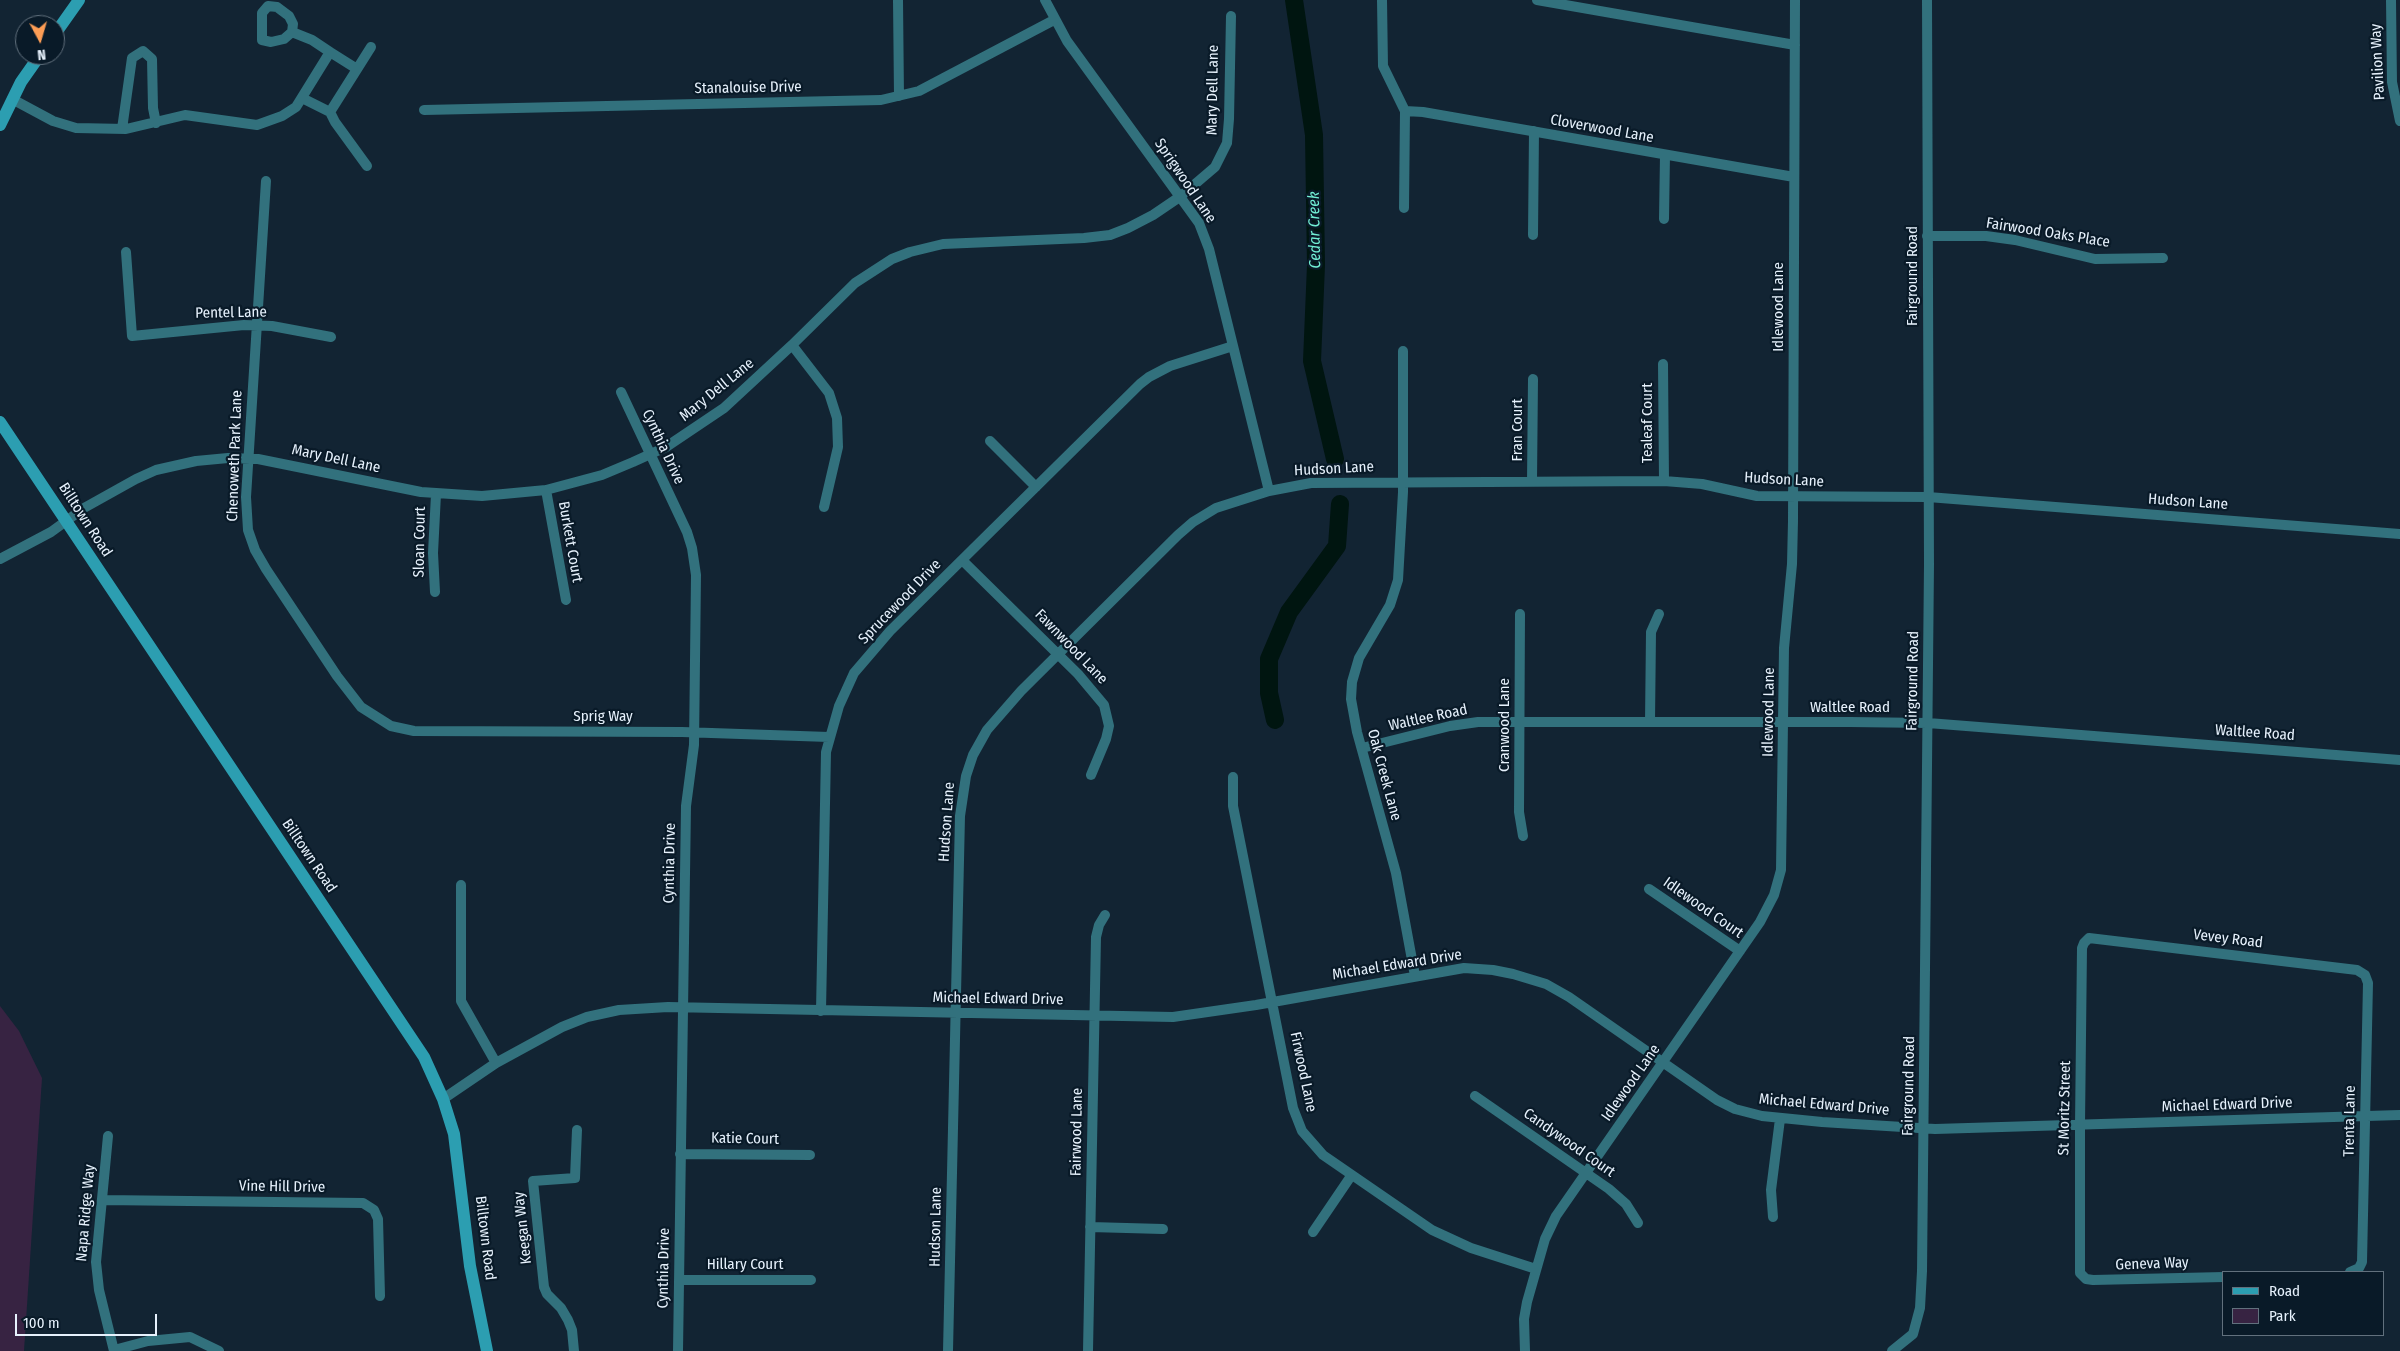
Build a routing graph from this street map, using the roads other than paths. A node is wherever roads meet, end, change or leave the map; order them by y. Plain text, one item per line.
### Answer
1 (79, 0) edge
2 (898, 0) edge
3 (1045, 0) edge
4 (1382, 0) edge
5 (1537, 0) edge
6 (1795, 0) edge
7 (1927, 0) edge
8 (2391, 0) edge
9 (1231, 16) dead end
10 (65, 20) edge
11 (1054, 20) junction
12 (292, 32) dead end
13 (1795, 45) junction
14 (371, 47) dead end
15 (330, 52) junction
16 (34, 65) edge
17 (357, 69) junction
18 (899, 96) junction
19 (302, 98) junction
20 (12, 99) junction
21 (424, 110) dead end
22 (1405, 111) junction
23 (330, 112) junction
24 (2400, 121) edge
25 (156, 123) junction
26 (0, 125) edge
27 (122, 129) junction
28 (1534, 132) junction
29 (1665, 155) junction
30 (367, 166) dead end
31 (1794, 177) junction
32 (266, 181) dead end
33 (1180, 196) junction
34 (1404, 208) dead end
35 (1664, 220) dead end
36 (1533, 235) dead end
37 (1927, 236) junction
38 (126, 252) dead end
39 (2163, 258) dead end
40 (256, 325) junction
41 (331, 338) dead end
42 (792, 345) junction
43 (1233, 346) junction
44 (1403, 351) dead end
45 (1663, 364) dead end
46 (1533, 379) dead end
47 (621, 392) dead end
48 (0, 422) edge
49 (990, 441) dead end
50 (649, 455) junction
51 (248, 459) junction
52 (1403, 481) junction
53 (1532, 481) junction
54 (1664, 482) junction
55 (1036, 487) junction
56 (546, 490) junction
57 (1269, 491) junction
58 (436, 494) junction
59 (1792, 497) junction
60 (1928, 497) junction
61 (824, 507) dead end
62 (66, 522) junction
63 (2400, 534) edge
64 (0, 559) edge
65 (962, 560) junction
66 (435, 592) dead end
67 (566, 600) dead end
68 (1520, 614) dead end
69 (1659, 614) dead end
70 (1058, 654) junction
71 (378, 720) joint
72 (1520, 721) junction
73 (1650, 722) junction
74 (1784, 723) junction
75 (1928, 723) junction
76 (694, 733) junction
77 (829, 738) junction
78 (1362, 748) junction
79 (2400, 760) edge
80 (1091, 775) dead end
81 (1233, 777) dead end
82 (1524, 836) dead end
83 (461, 885) dead end
84 (1650, 889) dead end
85 (1105, 915) dead end
86 (2086, 939) joint
87 (1740, 952) junction
88 (2365, 975) joint
89 (1415, 976) junction
90 (1274, 1002) junction
91 (682, 1008) junction
92 (821, 1010) junction
93 (955, 1013) junction
94 (1095, 1017) junction
95 (1663, 1062) junction
96 (496, 1064) junction
97 (1475, 1096) dead end
98 (443, 1099) junction
99 (2400, 1114) edge
100 (2366, 1116) junction
101 (1780, 1118) junction
102 (2080, 1124) junction
103 (1923, 1128) junction
104 (577, 1130) dead end
105 (108, 1136) dead end
106 (680, 1154) junction
107 (810, 1155) dead end
108 (1586, 1174) junction
109 (1351, 1176) junction
110 (102, 1200) junction
111 (1773, 1217) dead end
112 (1638, 1223) dead end
113 (1090, 1228) junction
114 (1163, 1229) dead end
115 (1312, 1232) dead end
116 (1536, 1269) junction
117 (2354, 1270) edge
118 (2082, 1276) joint
119 (2222, 1276) edge
120 (679, 1280) junction
121 (811, 1280) dead end
122 (380, 1296) dead end
123 (1905, 1347) edge
124 (114, 1350) edge
125 (219, 1351) edge
126 (487, 1351) edge
127 (574, 1351) edge
128 (678, 1351) edge
129 (948, 1351) edge
130 (1088, 1351) edge
131 (1525, 1351) edge
132 (1892, 1351) edge

1 - 10 main road
2 - 18 street
3 - 11 street, Sprigwood Lane
4 - 22 street
5 - 13 street
6 - 13 street, Idlewood Lane
7 - 37 street, Fairground Road
8 - 24 street, Pavilion Way
9 - 33 street, Mary Dell Lane
11 - 18 street, Stanalouise Drive
11 - 33 street, Sprigwood Lane
12 - 15 street
13 - 31 street, Idlewood Lane
14 - 17 street
15 - 17 street
15 - 19 street
16 - 20 main road
17 - 23 street
18 - 21 street, Stanalouise Drive
19 - 23 street
19 - 25 street
20 - 26 main road
20 - 27 street
22 - 28 street, Cloverwood Lane
22 - 34 street
23 - 30 street
25 - 27 street
25 - 27 street
28 - 29 street, Cloverwood Lane
28 - 36 street
29 - 31 street, Cloverwood Lane
29 - 35 street
31 - 59 street, Idlewood Lane
32 - 40 street, Chenoweth Park Lane
33 - 42 street, Mary Dell Lane
33 - 43 street, Sprigwood Lane
37 - 39 street, Fairwood Oaks Place
37 - 60 street, Fairground Road
38 - 40 street, Pentel Lane
40 - 41 street, Pentel Lane
40 - 51 street, Chenoweth Park Lane
42 - 50 street, Mary Dell Lane
42 - 61 street
43 - 55 street, Sprucewood Drive
43 - 57 street, Sprigwood Lane
44 - 52 street, Oak Creek Lane
45 - 54 street, Tealeaf Court
46 - 53 street, Fran Court
47 - 50 street, Cynthia Drive
48 - 62 main road, Billtown Road
49 - 55 street
50 - 56 street, Mary Dell Lane
50 - 76 street, Cynthia Drive
51 - 58 street, Mary Dell Lane
51 - 62 street, Mary Dell Lane
51 - 71 street, Chenoweth Park Lane
52 - 53 street, Hudson Lane
52 - 57 street, Hudson Lane
52 - 78 street, Oak Creek Lane
53 - 54 street, Hudson Lane
54 - 59 street, Hudson Lane
55 - 65 street, Sprucewood Drive
56 - 58 street, Mary Dell Lane
56 - 67 street, Burkett Court
57 - 70 street, Hudson Lane
58 - 66 street, Sloan Court
59 - 60 street, Hudson Lane
59 - 74 street, Idlewood Lane
60 - 63 street, Hudson Lane
60 - 75 street, Fairground Road
62 - 64 street, Mary Dell Lane
62 - 98 main road, Billtown Road
65 - 70 street, Fawnwood Lane
65 - 77 street, Sprucewood Drive
68 - 72 street, Cranwood Lane
69 - 73 street
70 - 80 street, Fawnwood Lane
70 - 93 street, Hudson Lane
71 - 76 street, Sprig Way
72 - 73 street, Waltlee Road
72 - 78 street, Waltlee Road
72 - 82 street, Cranwood Lane
73 - 74 street, Waltlee Road
74 - 75 street, Waltlee Road
74 - 87 street, Idlewood Lane
75 - 79 street, Waltlee Road
75 - 103 street, Fairground Road
76 - 77 street, Sprig Way
76 - 91 street, Cynthia Drive
77 - 92 street, Sprucewood Drive
78 - 89 street, Oak Creek Lane
81 - 90 street, Firwood Lane
83 - 96 street
84 - 87 street, Idlewood Court
85 - 94 street, Fairwood Lane
86 - 88 street, Vevey Road
86 - 102 street, St Moritz Street
87 - 95 street, Idlewood Lane
88 - 100 street, Trenta Lane
89 - 90 street, Michael Edward Drive
89 - 95 street, Michael Edward Drive
90 - 94 street, Michael Edward Drive
90 - 109 street, Firwood Lane
91 - 92 street, Michael Edward Drive
91 - 96 street, Michael Edward Drive
91 - 106 street, Cynthia Drive
92 - 93 street, Michael Edward Drive
93 - 94 street, Michael Edward Drive
93 - 129 street, Hudson Lane
94 - 113 street, Fairwood Lane
95 - 101 street, Michael Edward Drive
95 - 108 street, Idlewood Lane
96 - 98 street, Michael Edward Drive
97 - 108 street, Candywood Court
98 - 126 main road, Billtown Road
99 - 100 street, Michael Edward Drive
100 - 102 street, Michael Edward Drive
100 - 117 street, Trenta Lane
101 - 103 street, Michael Edward Drive
101 - 111 street
102 - 103 street, Michael Edward Drive
102 - 118 street, St Moritz Street
103 - 123 street, Fairground Road
104 - 127 street, Keegan Way
105 - 110 street, Napa Ridge Way
106 - 107 street, Katie Court
106 - 120 street, Cynthia Drive
108 - 112 street, Candywood Court
108 - 116 street, Idlewood Lane
109 - 115 street
109 - 116 street, Firwood Lane
110 - 122 street, Vine Hill Drive
110 - 124 street, Napa Ridge Way
113 - 114 street
113 - 130 street, Fairwood Lane
116 - 131 street, Idlewood Lane
118 - 119 street, Geneva Way
120 - 121 street, Hillary Court
120 - 128 street, Cynthia Drive
123 - 132 street, Fairground Road
124 - 125 street

